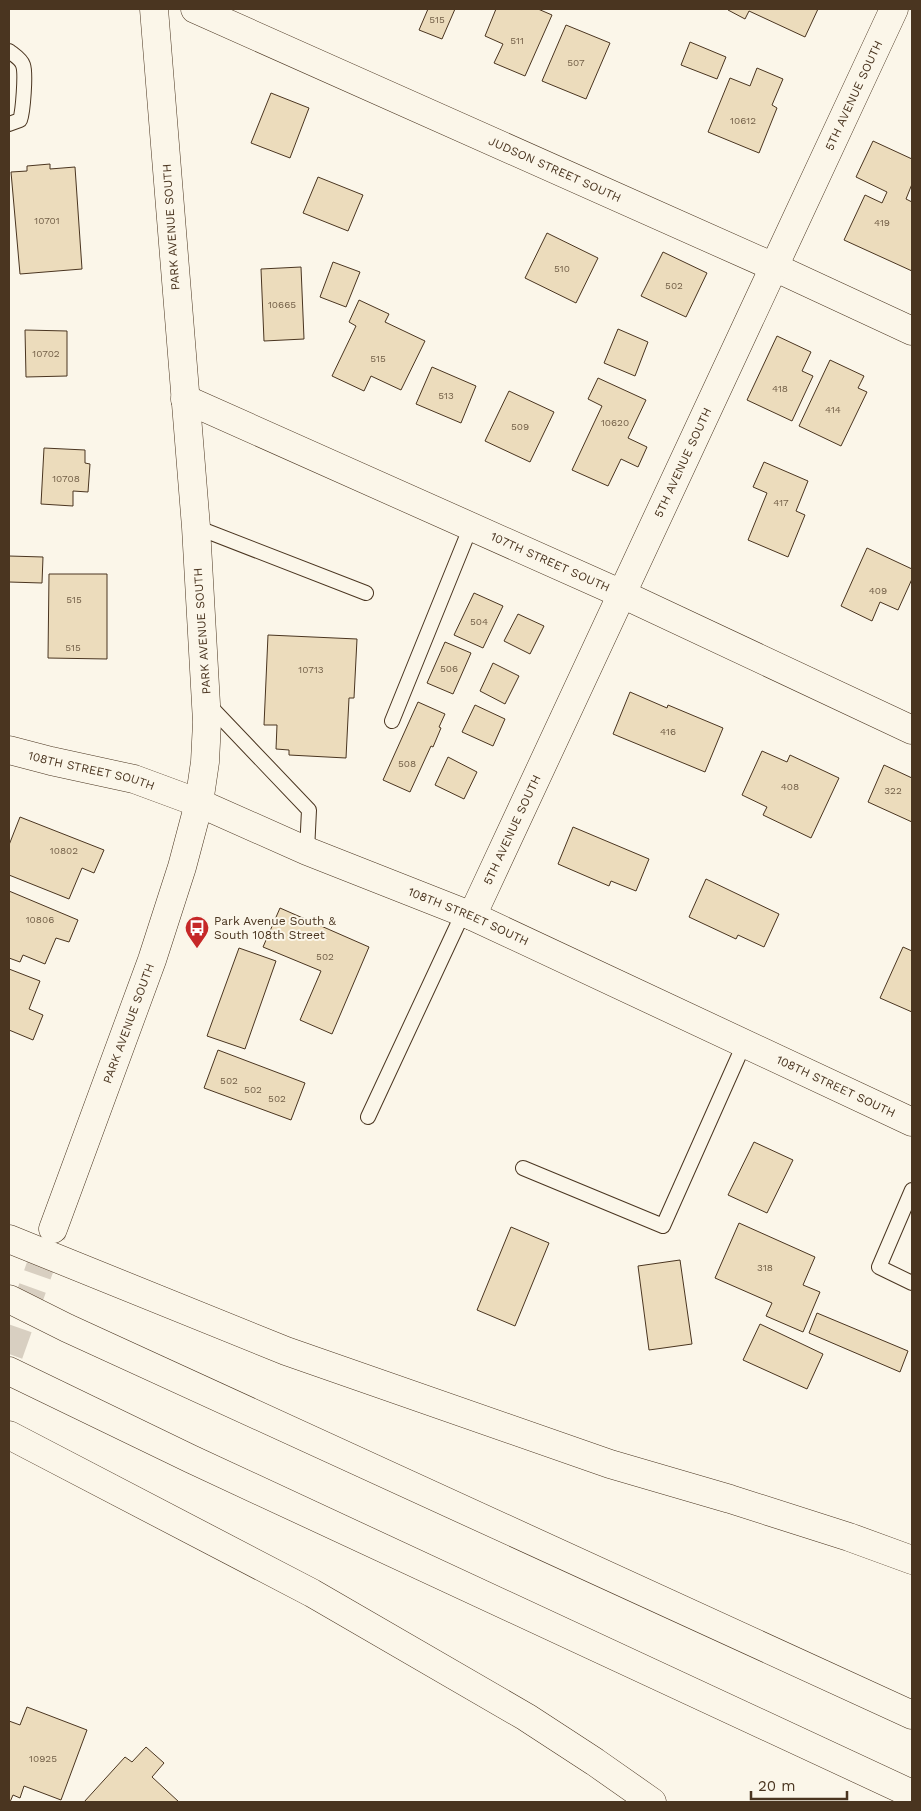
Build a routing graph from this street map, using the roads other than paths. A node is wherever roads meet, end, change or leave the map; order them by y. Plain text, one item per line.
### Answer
1 (154, 9) edge
2 (196, 9) edge
3 (894, 9) edge
4 (9, 51) edge
5 (9, 124) edge
6 (774, 267) junction
7 (912, 331) edge
8 (185, 399) junction
9 (471, 526) junction
10 (196, 527) junction
11 (366, 593) dead end
12 (622, 594) junction
13 (206, 702) junction
14 (392, 721) dead end
15 (912, 730) edge
16 (9, 750) edge
17 (199, 803) junction
18 (307, 851) junction
19 (467, 915) junction
20 (744, 1044) junction
21 (368, 1117) dead end
22 (912, 1122) edge
23 (523, 1168) dead end
24 (912, 1190) edge
25 (53, 1229) tunnel mouth
26 (9, 1239) edge
27 (912, 1283) edge
28 (9, 1300) edge
29 (9, 1371) edge
30 (9, 1435) edge
31 (912, 1560) edge
32 (912, 1715) edge
33 (912, 1794) edge
34 (652, 1802) edge

1 - 8 main road, PARK AVENUE SOUTH
2 - 6 main road, JUDSON STREET SOUTH
3 - 6 main road, 5TH AVENUE SOUTH
4 - 5 lane
6 - 7 main road, JUDSON STREET SOUTH
6 - 12 main road, 5TH AVENUE SOUTH
8 - 9 main road, 107TH STREET SOUTH
8 - 10 main road, PARK AVENUE SOUTH
9 - 12 main road, 107TH STREET SOUTH
9 - 14 lane
10 - 11 lane
10 - 13 main road, PARK AVENUE SOUTH
12 - 15 main road, 107TH STREET SOUTH
12 - 19 main road, 5TH AVENUE SOUTH
13 - 17 main road, PARK AVENUE SOUTH
13 - 18 lane
16 - 17 main road, 108TH STREET SOUTH
17 - 18 main road, 108TH STREET SOUTH
17 - 25 main road, PARK AVENUE SOUTH
18 - 19 main road, 108TH STREET SOUTH
19 - 20 main road, 108TH STREET SOUTH
19 - 21 lane
20 - 22 main road, 108TH STREET SOUTH
20 - 23 lane
24 - 27 lane
26 - 31 main road
28 - 32 main road
29 - 33 main road
30 - 34 main road

